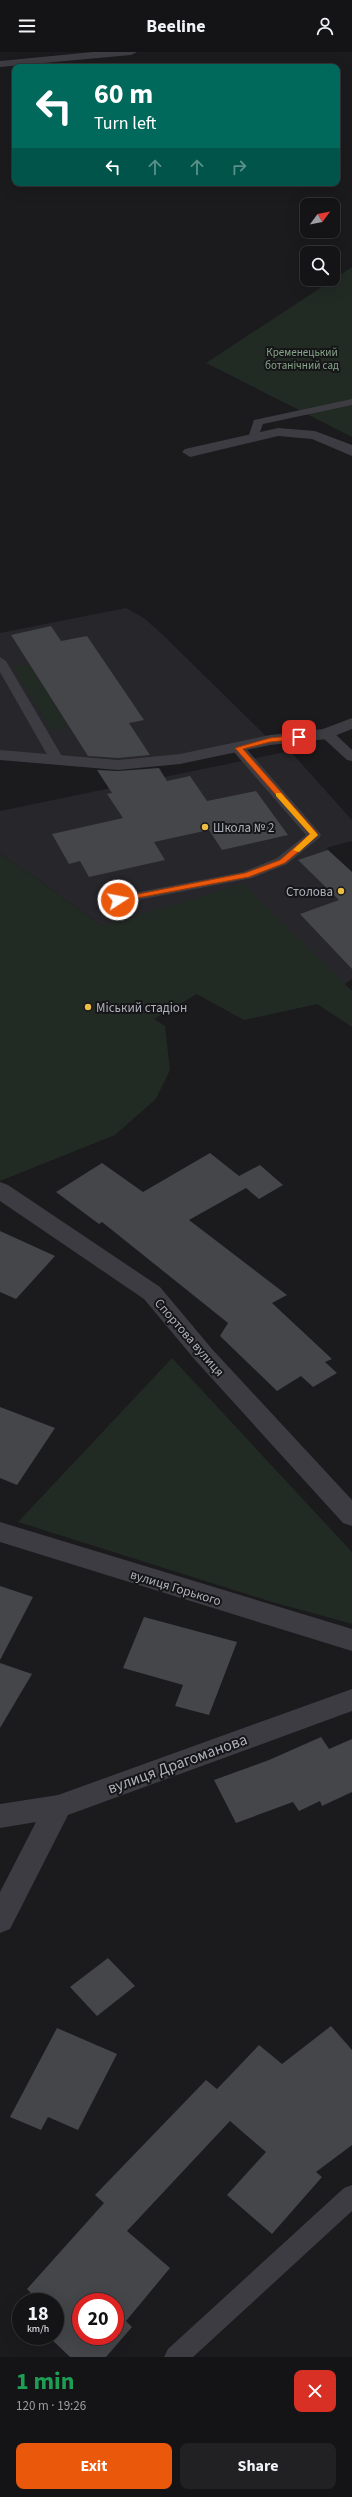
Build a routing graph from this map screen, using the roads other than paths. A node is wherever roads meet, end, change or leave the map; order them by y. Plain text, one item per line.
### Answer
1 (131, 52) edge
2 (0, 64) edge
3 (352, 402) edge
4 (253, 438) junction
5 (352, 451) edge
6 (190, 452) dead end
7 (0, 661) edge
8 (352, 723) edge
9 (328, 734) junction
10 (238, 748) junction
11 (0, 755) edge
12 (56, 758) junction
13 (352, 758) edge
14 (118, 900) dead end
15 (0, 1190) edge
16 (352, 1516) edge
17 (0, 1532) edge
18 (352, 1640) edge
19 (352, 1700) edge
20 (58, 1807) junction
21 (0, 1816) edge
22 (0, 1920) edge
23 (352, 2196) edge
24 (176, 2357) edge

1 - 2 street
3 - 4 lane
4 - 5 street
4 - 6 street
7 - 12 lane
8 - 9 street
9 - 10 street
9 - 13 lane
10 - 12 street
10 - 14 lane
11 - 12 street
15 - 16 street, Спортова вулиця
17 - 18 street, вулиця Горького
19 - 20 street, вулиця Драгоманова
20 - 21 street, вулиця Драгоманова
20 - 22 street
23 - 24 lane

